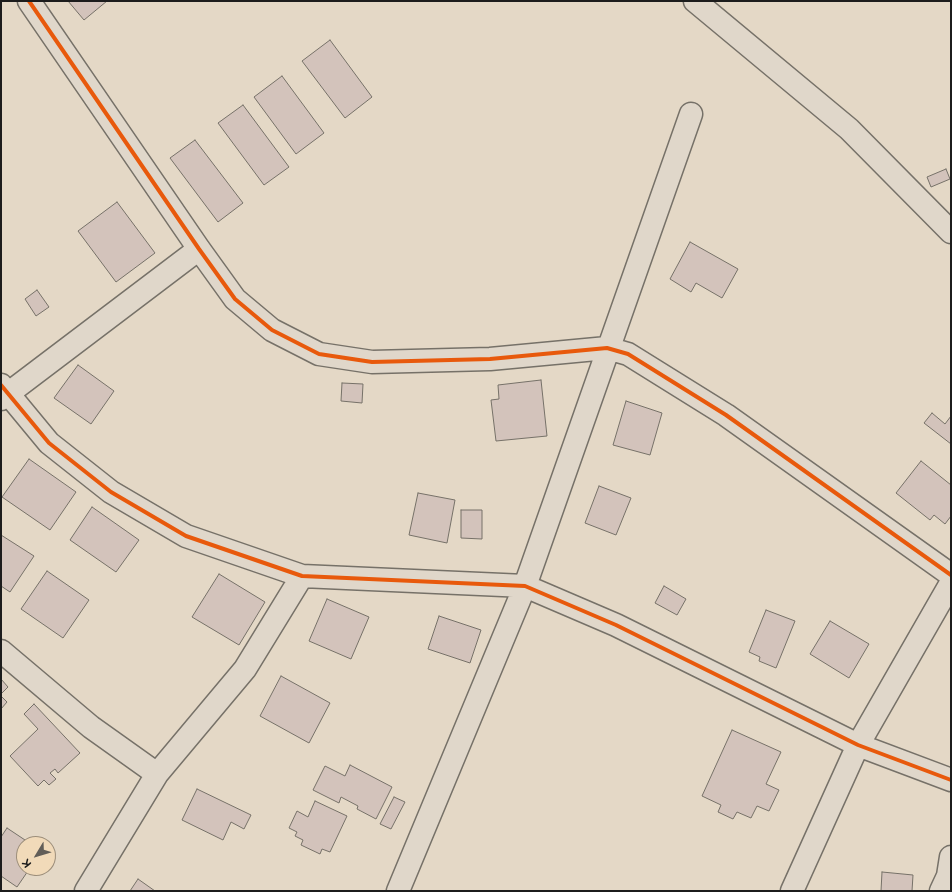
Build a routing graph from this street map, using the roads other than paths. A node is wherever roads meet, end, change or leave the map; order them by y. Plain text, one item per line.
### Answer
1 (29, 1) edge
2 (696, 1) edge
3 (691, 114) dead end
4 (951, 232) edge
5 (198, 249) junction
6 (608, 348) junction
7 (3, 393) edge
8 (951, 575) edge
9 (302, 576) junction
10 (951, 583) edge
11 (525, 586) junction
12 (1, 651) edge
13 (858, 745) junction
14 (157, 774) junction
15 (951, 780) edge
16 (951, 857) edge
17 (86, 891) edge
18 (398, 891) edge
19 (792, 891) edge
20 (941, 891) edge

1 - 5 street
2 - 4 street
3 - 6 street
5 - 6 street
5 - 7 street
6 - 8 street
6 - 11 street
7 - 9 street
9 - 11 street
9 - 14 street
10 - 13 street
11 - 13 street
11 - 18 street
12 - 14 street
13 - 15 street
13 - 19 street
14 - 17 street
16 - 20 street

